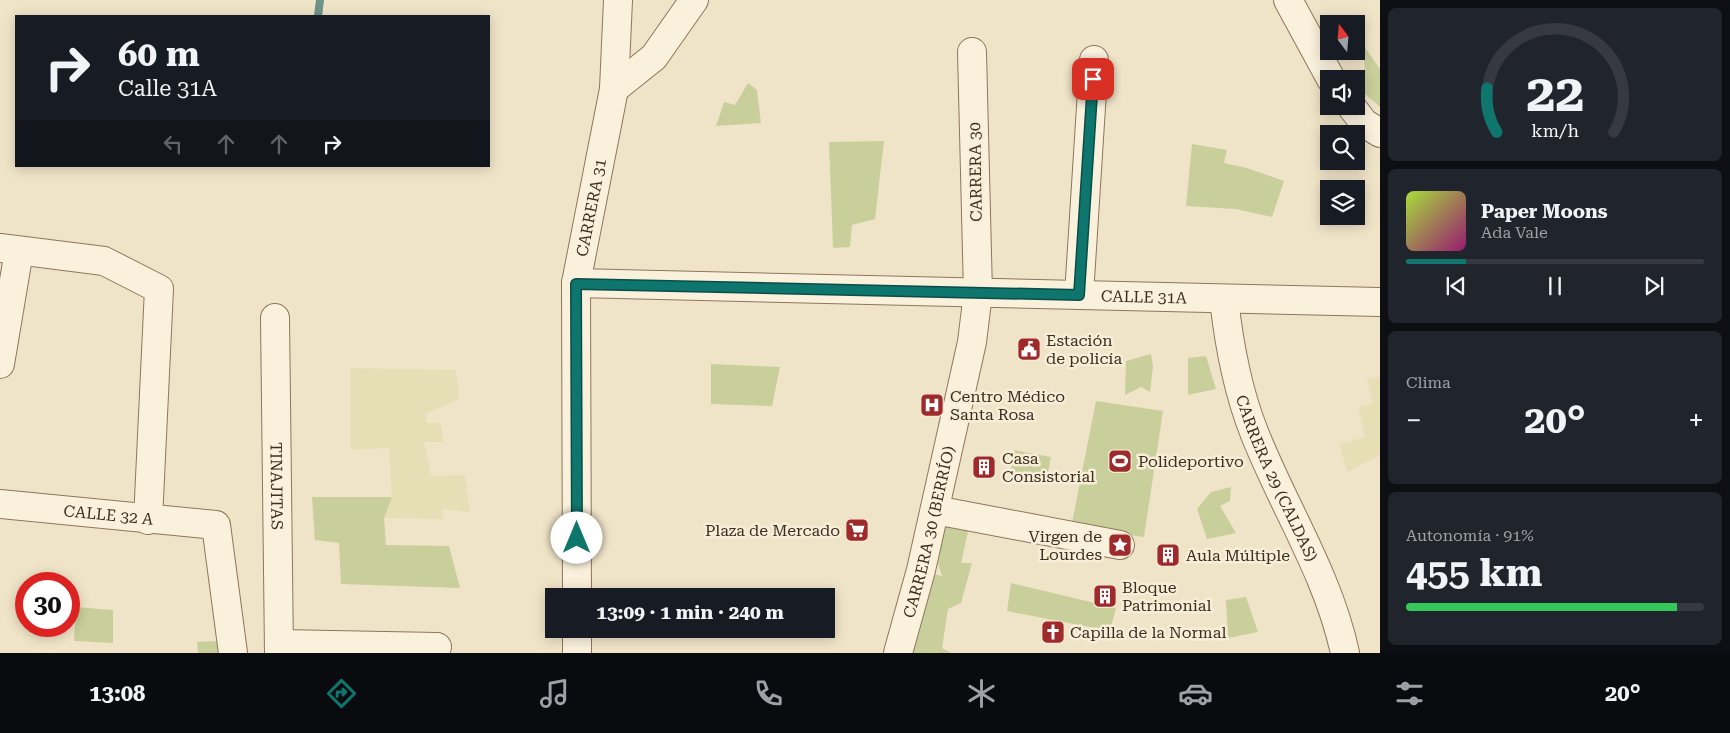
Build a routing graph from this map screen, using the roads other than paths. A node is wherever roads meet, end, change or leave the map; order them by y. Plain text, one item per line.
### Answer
1 (618, 0) edge
2 (694, 0) edge
3 (1288, 0) edge
4 (972, 52) dead end
5 (1094, 60) dead end
6 (1326, 70) edge
7 (614, 89) junction
8 (1358, 115) edge
9 (1380, 133) edge
10 (9, 249) edge
11 (576, 284) junction
12 (978, 293) junction
13 (1079, 295) junction
14 (1224, 299) junction
15 (1380, 302) edge
16 (275, 318) dead end
17 (0, 364) edge
18 (0, 504) edge
19 (935, 510) junction
20 (148, 520) junction
21 (1120, 545) dead end
22 (577, 588) edge
23 (577, 638) edge
24 (437, 646) dead end
25 (279, 648) edge
26 (232, 653) edge
27 (577, 653) edge
28 (898, 653) edge
29 (1345, 653) edge

1 - 7 street, CARRERA 31
2 - 7 street
3 - 6 street
4 - 12 street, CARRERA 30
5 - 13 street
7 - 11 street, CARRERA 31
8 - 9 street
10 - 17 street
10 - 20 street
11 - 12 street, CALLE 31A
11 - 22 street, CARRERA 31
12 - 13 street, CALLE 31A
12 - 19 street, CARRERA 30 (BERRÍO)
13 - 14 street, CALLE 31A
14 - 15 street, CALLE 31A
14 - 29 street, CARRERA 29 (CALDAS)
16 - 25 street, TINAJITAS
18 - 20 street, CALLE 32 A
19 - 21 street
19 - 28 street, CARRERA 30 (BERRÍO)
20 - 26 street, CALLE 32 A
23 - 27 street
24 - 25 street

